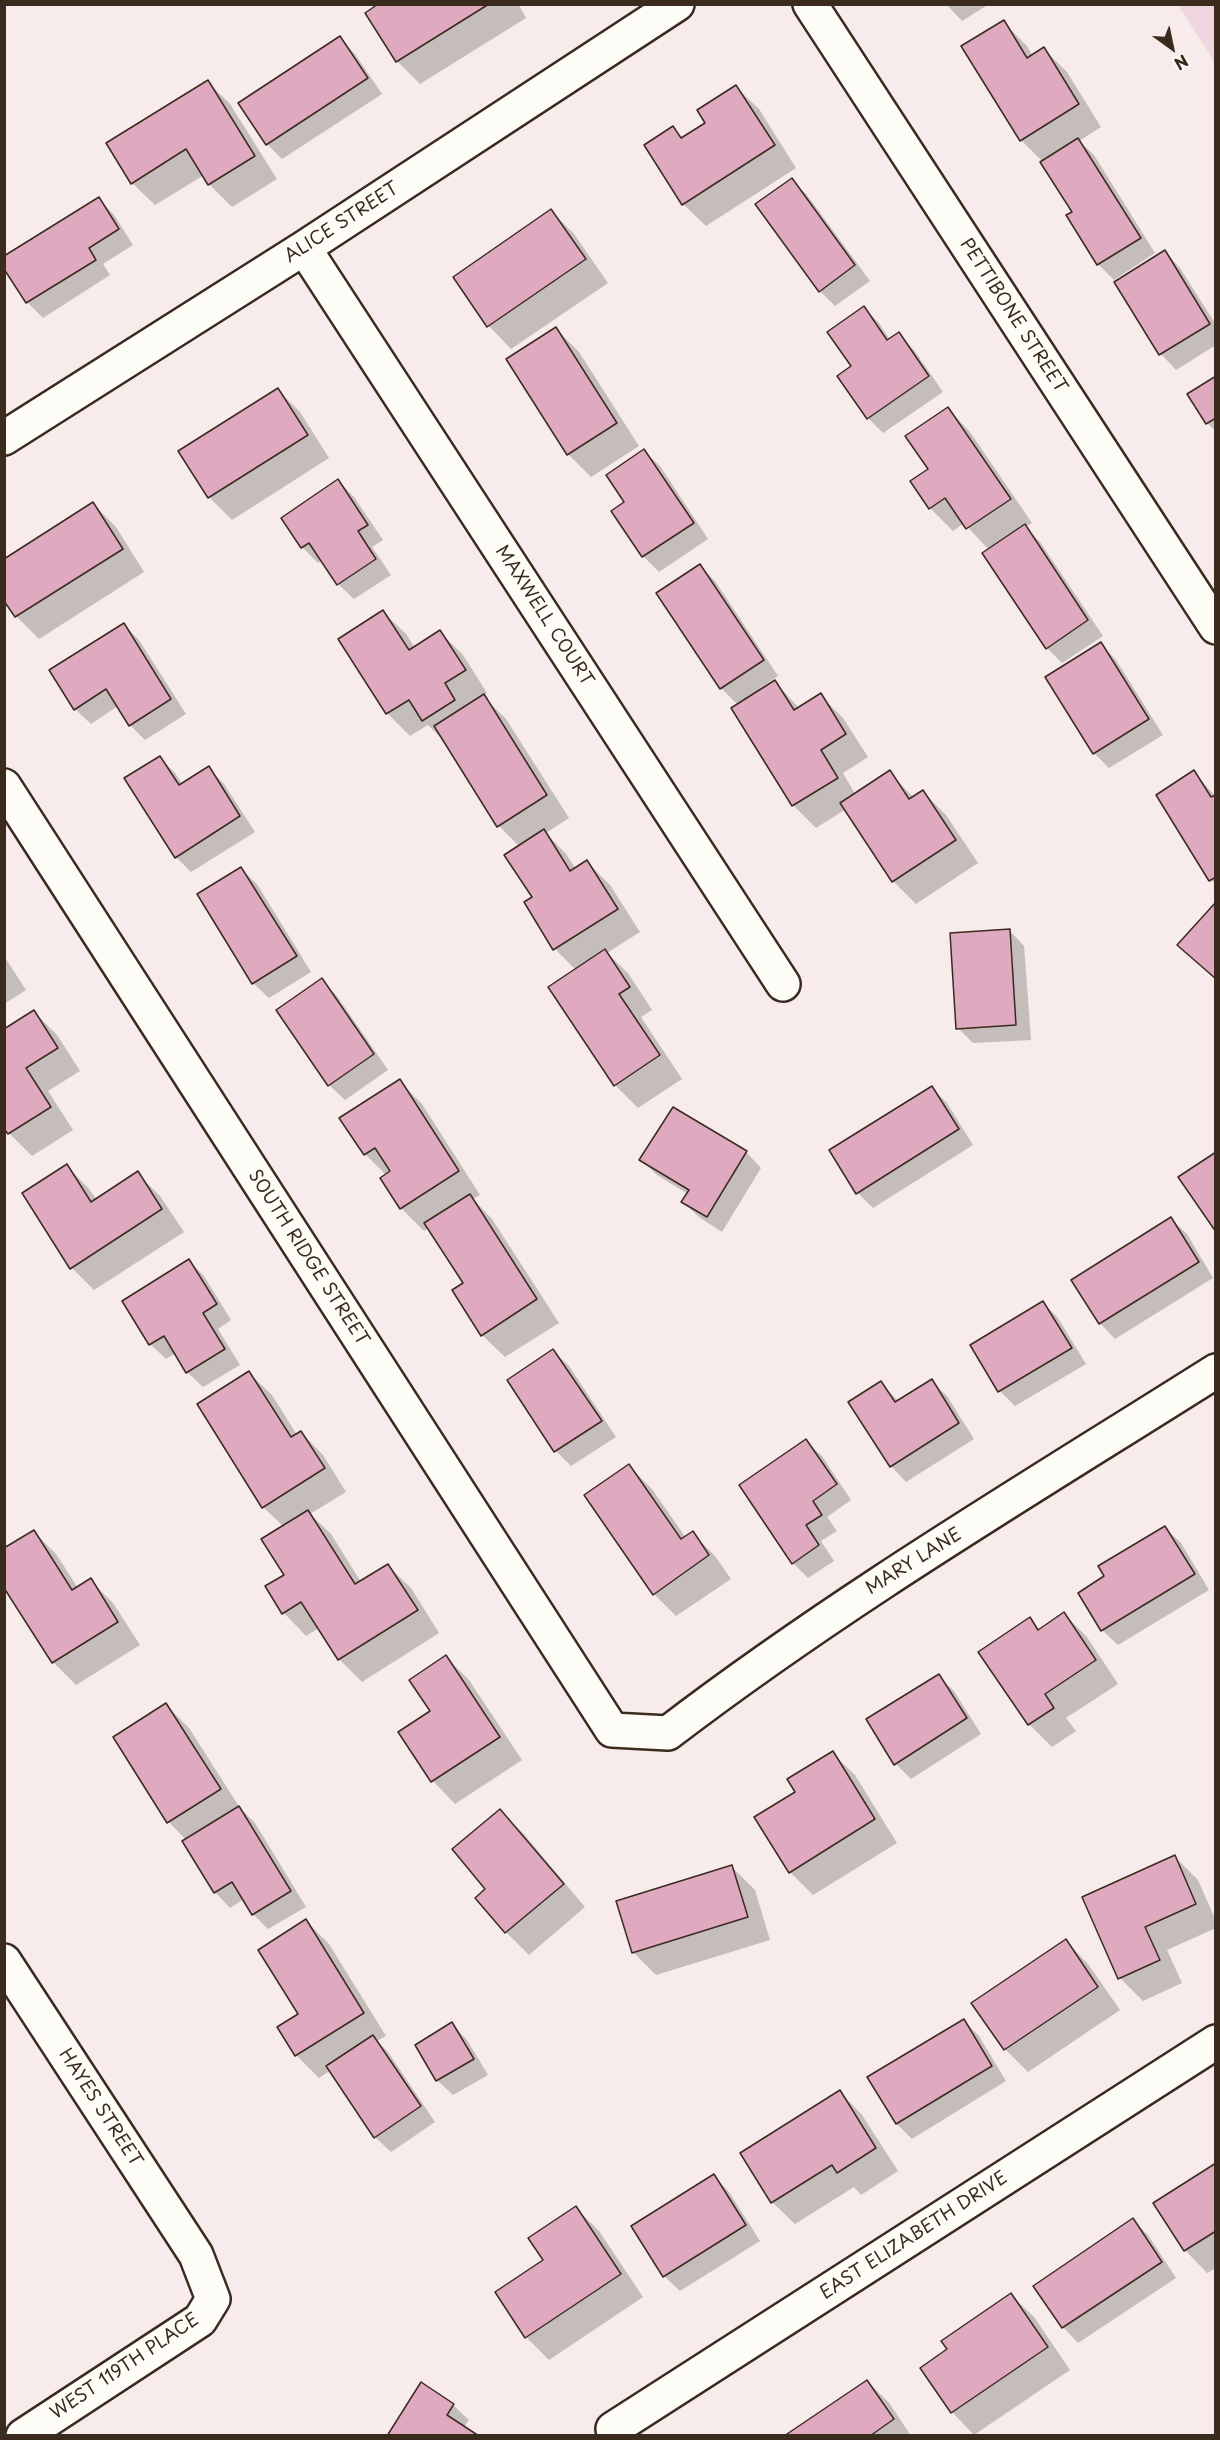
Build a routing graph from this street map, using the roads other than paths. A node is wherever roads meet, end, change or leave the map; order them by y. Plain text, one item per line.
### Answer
1 (677, 4) edge
2 (810, 4) edge
3 (304, 248) junction
4 (4, 438) edge
5 (1215, 627) edge
6 (4, 786) edge
7 (783, 984) dead end
8 (1215, 1371) edge
9 (612, 1730) joint
10 (4, 1961) edge
11 (1215, 2042) edge
12 (196, 2255) joint
13 (615, 2432) edge
14 (23, 2436) edge

1 - 3 street, ALICE STREET
2 - 5 street, PETTIBONE STREET
3 - 4 street, ALICE STREET
3 - 7 street, MAXWELL COURT
6 - 9 street, SOUTH RIDGE STREET
8 - 9 street, MARY LANE
10 - 12 street, HAYES STREET
11 - 13 street, EAST ELIZABETH DRIVE
12 - 14 street, WEST 119TH PLACE

